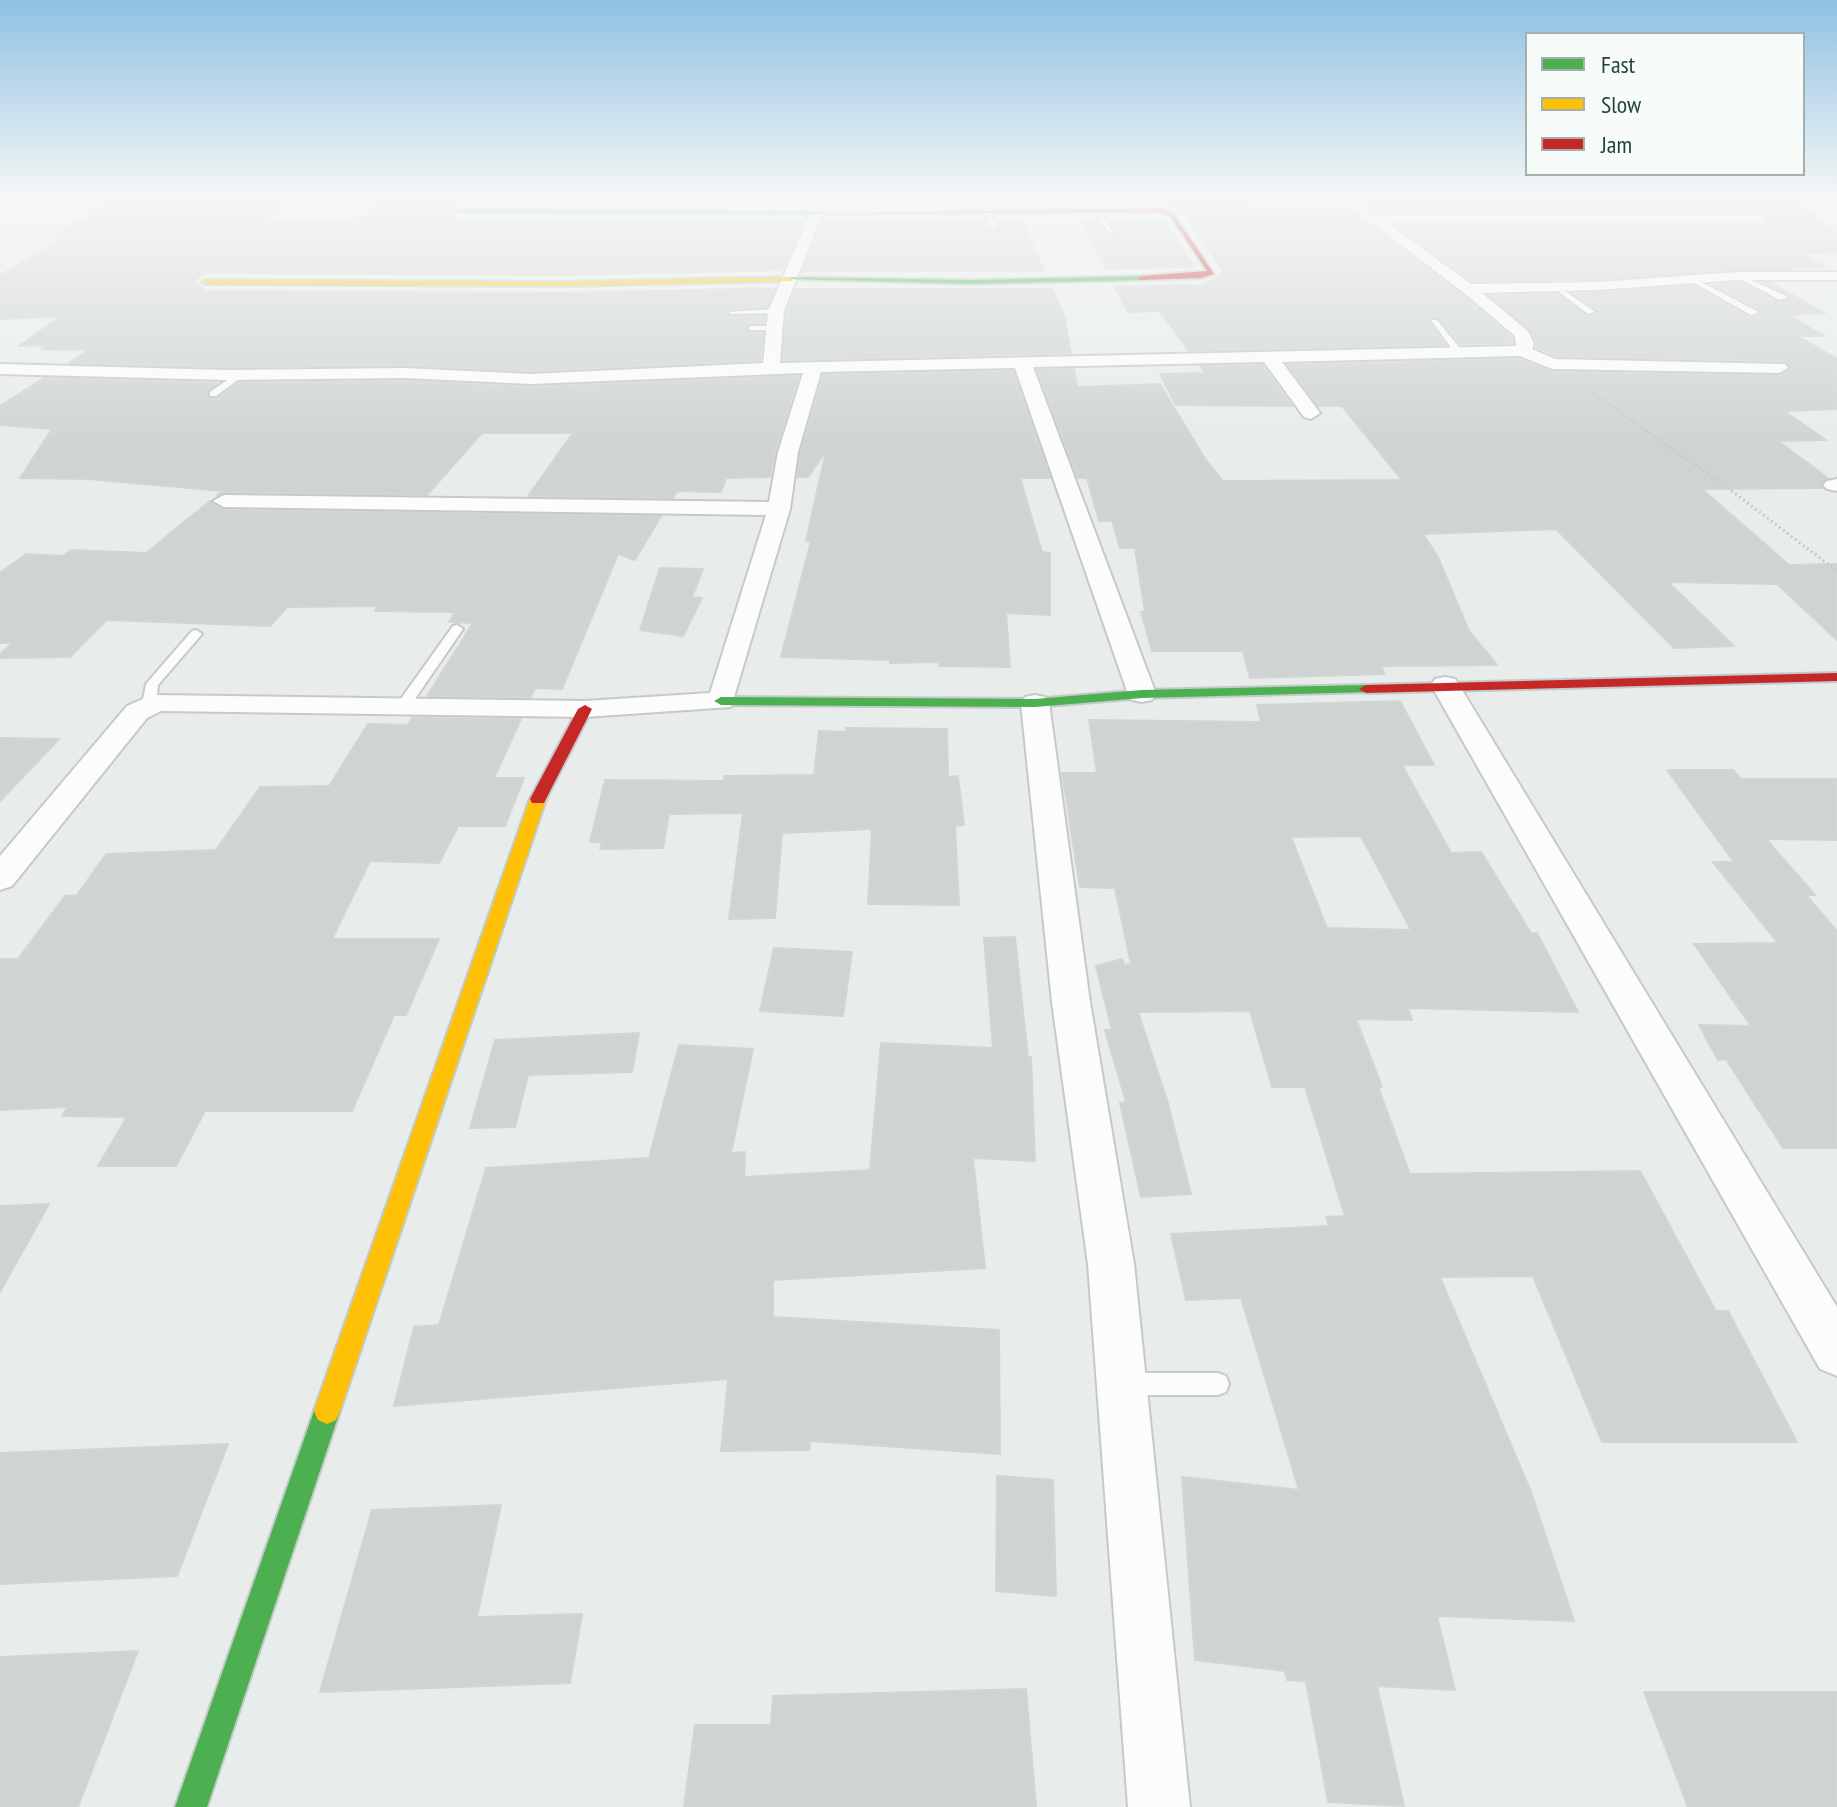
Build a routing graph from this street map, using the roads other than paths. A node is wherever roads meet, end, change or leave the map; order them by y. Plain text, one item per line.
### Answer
1 (731, 279) edge
2 (750, 279) edge
3 (1063, 279) edge
4 (1455, 279) edge
5 (1685, 279) edge
6 (1691, 279) edge
7 (1745, 279) edge
8 (786, 281) junction
9 (206, 282) dead end
10 (1556, 287) junction
11 (1468, 289) junction
12 (1783, 298) dead end
13 (776, 311) junction
14 (732, 312) dead end
15 (1591, 312) dead end
16 (1754, 313) dead end
17 (1434, 322) dead end
18 (751, 328) dead end
19 (772, 328) junction
20 (1522, 351) junction
21 (1460, 354) junction
22 (1270, 358) junction
23 (1022, 362) junction
24 (771, 368) junction
25 (813, 368) junction
26 (1779, 368) dead end
27 (0, 369) edge
28 (239, 375) junction
29 (213, 394) dead end
30 (1311, 413) dead end
31 (224, 501) dead end
32 (779, 509) junction
33 (457, 629) dead end
34 (196, 634) dead end
35 (1837, 677) edge
36 (1445, 685) junction
37 (1142, 694) junction
38 (721, 701) junction
39 (1035, 703) junction
40 (149, 705) junction
41 (403, 706) junction
42 (585, 709) junction
43 (0, 878) edge
44 (1837, 1352) edge
45 (1218, 1384) dead end
46 (1122, 1385) junction
47 (191, 1807) edge
48 (1159, 1807) edge

1 - 9 street
2 - 8 street
3 - 8 street
4 - 11 street
5 - 10 street
6 - 16 lane
7 - 12 lane
8 - 13 street
10 - 11 street
10 - 15 lane
11 - 20 street
13 - 14 lane
13 - 19 street
17 - 21 lane
18 - 19 lane
19 - 24 street
20 - 21 street
20 - 26 street
21 - 22 street
22 - 23 street
22 - 30 street
23 - 25 street
23 - 37 street
24 - 25 street
24 - 28 street
25 - 32 street
27 - 28 street
28 - 29 lane
31 - 32 street
32 - 38 street
33 - 41 lane
34 - 40 lane
35 - 36 street
36 - 37 street
36 - 44 street
37 - 39 street
38 - 39 street
38 - 42 street
39 - 46 street
40 - 41 street
40 - 43 street
41 - 42 street
42 - 47 street
45 - 46 lane
46 - 48 street

